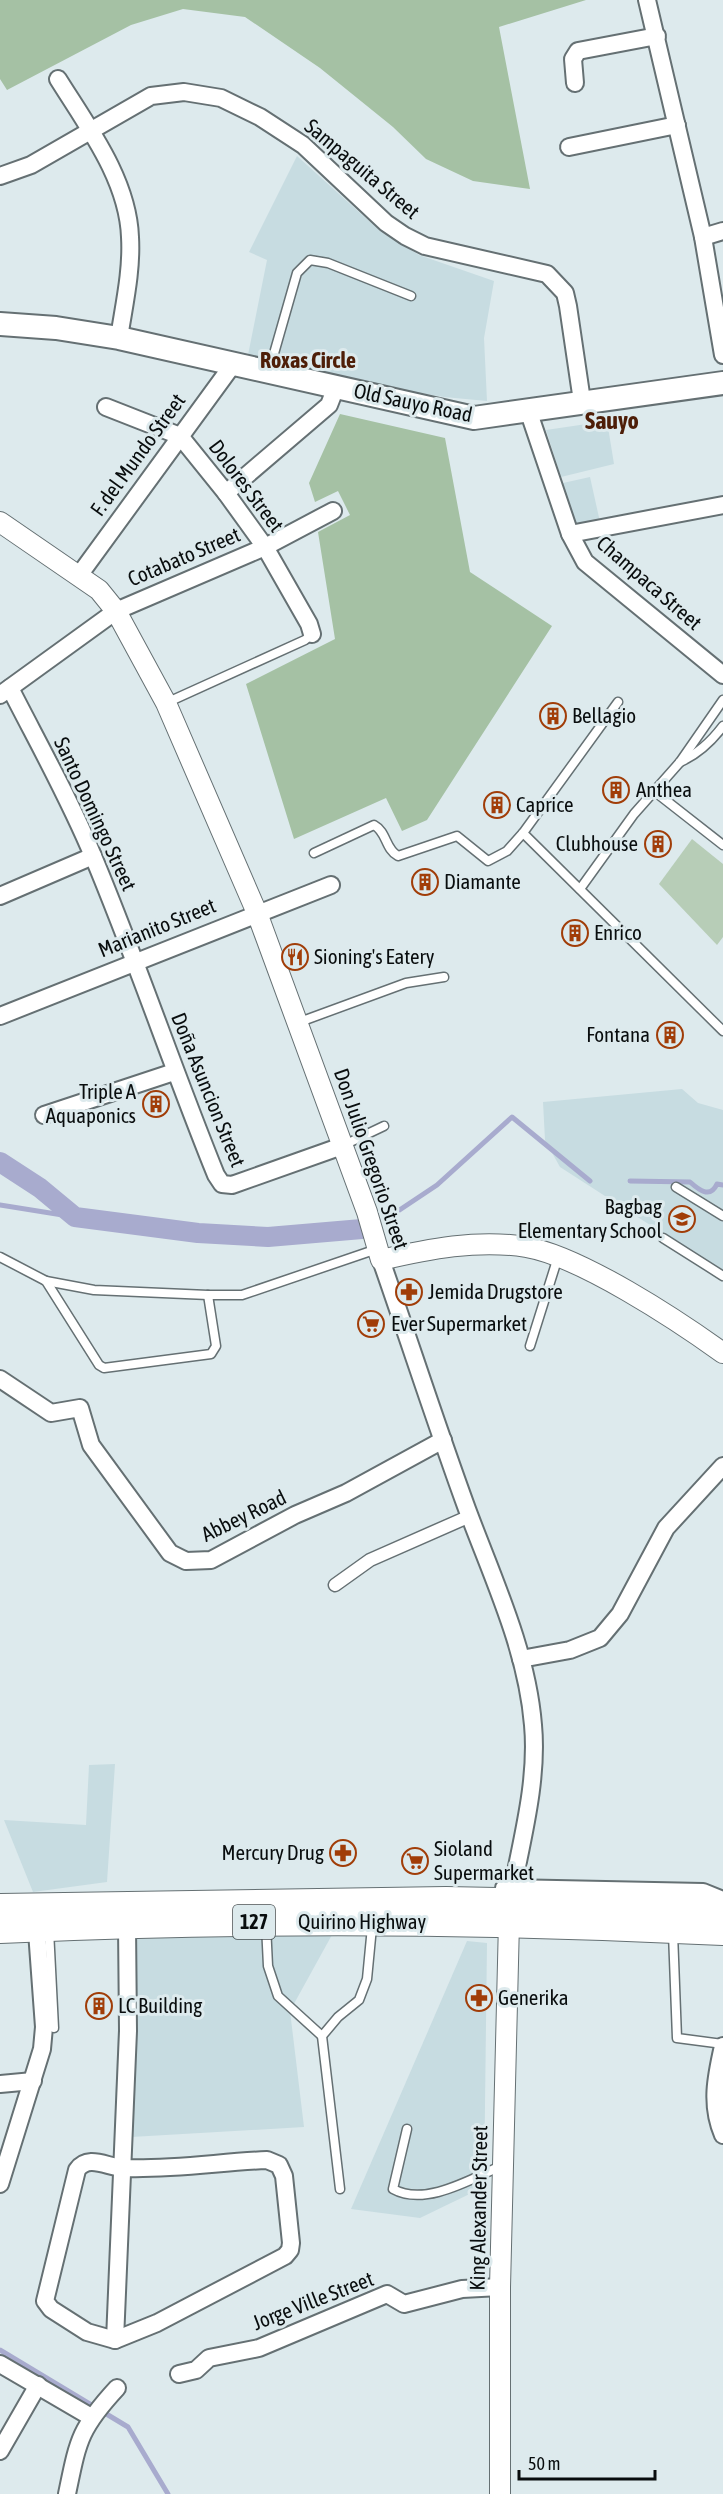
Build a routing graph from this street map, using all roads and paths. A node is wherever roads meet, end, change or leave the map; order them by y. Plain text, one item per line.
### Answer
1 (647, 0) edge
2 (657, 36) junction
3 (58, 79) dead end
4 (575, 83) dead end
5 (677, 125) junction
6 (91, 132) junction
7 (569, 147) dead end
8 (0, 176) edge
9 (723, 231) edge
10 (703, 237) junction
11 (411, 296) dead end
12 (0, 324) edge
13 (119, 338) junction
14 (723, 355) edge
15 (234, 363) junction
16 (269, 371) junction
17 (723, 383) edge
18 (336, 387) junction
19 (582, 401) junction
20 (106, 407) dead end
21 (528, 410) junction
22 (180, 436) junction
23 (226, 493) junction
24 (723, 505) edge
25 (333, 511) dead end
26 (0, 522) edge
27 (570, 534) junction
28 (265, 547) junction
29 (80, 574) junction
30 (116, 611) junction
31 (312, 634) joint
32 (723, 675) edge
33 (5, 692) edge
34 (723, 700) edge
35 (618, 702) dead end
36 (166, 703) junction
37 (723, 726) edge
38 (680, 762) junction
39 (654, 791) junction
40 (523, 833) junction
41 (723, 845) edge
42 (314, 853) dead end
43 (93, 856) junction
44 (331, 885) dead end
45 (580, 889) junction
46 (0, 896) edge
47 (257, 913) junction
48 (135, 961) junction
49 (444, 977) dead end
50 (0, 1016) edge
51 (297, 1023) junction
52 (723, 1031) edge
53 (174, 1072) junction
54 (44, 1114) dead end
55 (384, 1126) dead end
56 (342, 1146) junction
57 (676, 1186) dead end
58 (723, 1216) edge
59 (663, 1238) dead end
60 (380, 1255) junction
61 (558, 1256) junction
62 (0, 1257) edge
63 (723, 1276) edge
64 (46, 1281) junction
65 (208, 1295) junction
66 (530, 1346) dead end
67 (723, 1353) edge
68 (0, 1379) edge
69 (443, 1440) junction
70 (723, 1466) edge
71 (470, 1515) junction
72 (334, 1585) dead end
73 (521, 1659) junction
74 (513, 1886) junction
75 (447, 1900) junction
76 (723, 1900) edge
77 (0, 1907) edge
78 (723, 1910) edge
79 (40, 1920) junction
80 (372, 1920) junction
81 (266, 1922) junction
82 (509, 1922) junction
83 (127, 1924) junction
84 (672, 1929) junction
85 (0, 1930) edge
86 (723, 1932) edge
87 (54, 2028) dead end
88 (321, 2036) junction
89 (723, 2045) edge
90 (33, 2081) junction
91 (0, 2084) edge
92 (407, 2128) dead end
93 (723, 2135) edge
94 (504, 2165) junction
95 (123, 2168) junction
96 (0, 2180) edge
97 (340, 2189) dead end
98 (500, 2287) junction
99 (115, 2340) junction
100 (0, 2364) edge
101 (179, 2374) dead end
102 (38, 2385) junction
103 (117, 2388) dead end
104 (91, 2417) junction
105 (0, 2451) edge
106 (67, 2494) edge
107 (500, 2494) edge

1 - 2 street
2 - 4 street
2 - 5 street
3 - 6 street
5 - 7 street
5 - 10 street
6 - 8 street, Sampaguita Street
6 - 13 street
6 - 19 street, Sampaguita Street
9 - 10 street
10 - 14 street
11 - 16 lane
12 - 13 main road, Old Sauyo Road
13 - 15 main road, Old Sauyo Road
15 - 16 main road, Old Sauyo Road
15 - 22 street, F. del Mundo Street
16 - 18 main road, Old Sauyo Road
17 - 19 main road, Old Sauyo Road
18 - 21 main road, Old Sauyo Road
18 - 23 street
19 - 21 main road, Old Sauyo Road
20 - 22 street, Dolores Street
21 - 27 street, Champaca Street
22 - 23 street, Dolores Street
22 - 29 street, F. del Mundo Street
23 - 28 street, Dolores Street
24 - 27 street
25 - 28 street, Cotabato Street
26 - 29 street, Don Julio Gregorio Street
27 - 32 street, Champaca Street
28 - 30 street, Cotabato Street
28 - 31 street, Dolores Street
29 - 30 street, Don Julio Gregorio Street
30 - 33 street, Cotabato Street
30 - 36 street, Don Julio Gregorio Street
31 - 36 lane
33 - 43 street, Santo Domingo Street
34 - 38 lane
35 - 40 lane
36 - 47 street, Don Julio Gregorio Street
37 - 38 lane
38 - 39 lane
39 - 41 lane
39 - 45 lane
40 - 42 lane
40 - 45 lane
43 - 46 street
43 - 48 street, Santo Domingo Street
44 - 47 street, Marianito Street
45 - 52 lane
47 - 48 street, Marianito Street
47 - 51 street, Don Julio Gregorio Street
48 - 50 street, Marianito Street
48 - 53 street, Doña Asuncion Street
49 - 51 lane
51 - 56 street, Don Julio Gregorio Street
53 - 54 street
53 - 56 street, Doña Asuncion Street
55 - 56 lane
56 - 60 street, Don Julio Gregorio Street
57 - 58 lane
59 - 63 lane
60 - 61 street
60 - 65 lane
60 - 69 street, Don Julio Gregorio Street
61 - 66 lane
61 - 67 street
62 - 64 lane
64 - 65 lane
64 - 65 lane
68 - 69 street, Abbey Road
69 - 71 street, Don Julio Gregorio Street
70 - 73 street
71 - 72 street
71 - 73 street, Don Julio Gregorio Street
73 - 74 street, Don Julio Gregorio Street
74 - 75 street, Quirino Highway
74 - 76 street, Quirino Highway
75 - 78 main road, Quirino Highway / 127
75 - 79 main road, Quirino Highway / 127
77 - 79 main road, Quirino Highway / 127
79 - 83 main road, Quirino Highway / 127
79 - 85 main road, Quirino Highway / 127
79 - 87 lane
79 - 90 street
80 - 81 main road, Quirino Highway / 127
80 - 82 main road, Quirino Highway / 127
80 - 88 lane
81 - 83 main road, Quirino Highway / 127
81 - 88 lane
82 - 84 main road, Quirino Highway / 127
82 - 94 street, King Alexander Street
83 - 95 street
84 - 86 main road, Quirino Highway / 127
84 - 89 lane
88 - 97 lane
89 - 93 street
90 - 91 street
90 - 96 street
92 - 94 lane
94 - 98 street, King Alexander Street
95 - 99 street
95 - 99 street
95 - 99 street
98 - 101 street, Jorge Ville Street
98 - 107 street, King Alexander Street
100 - 102 street
102 - 104 street
102 - 105 street
103 - 104 street
104 - 106 street

